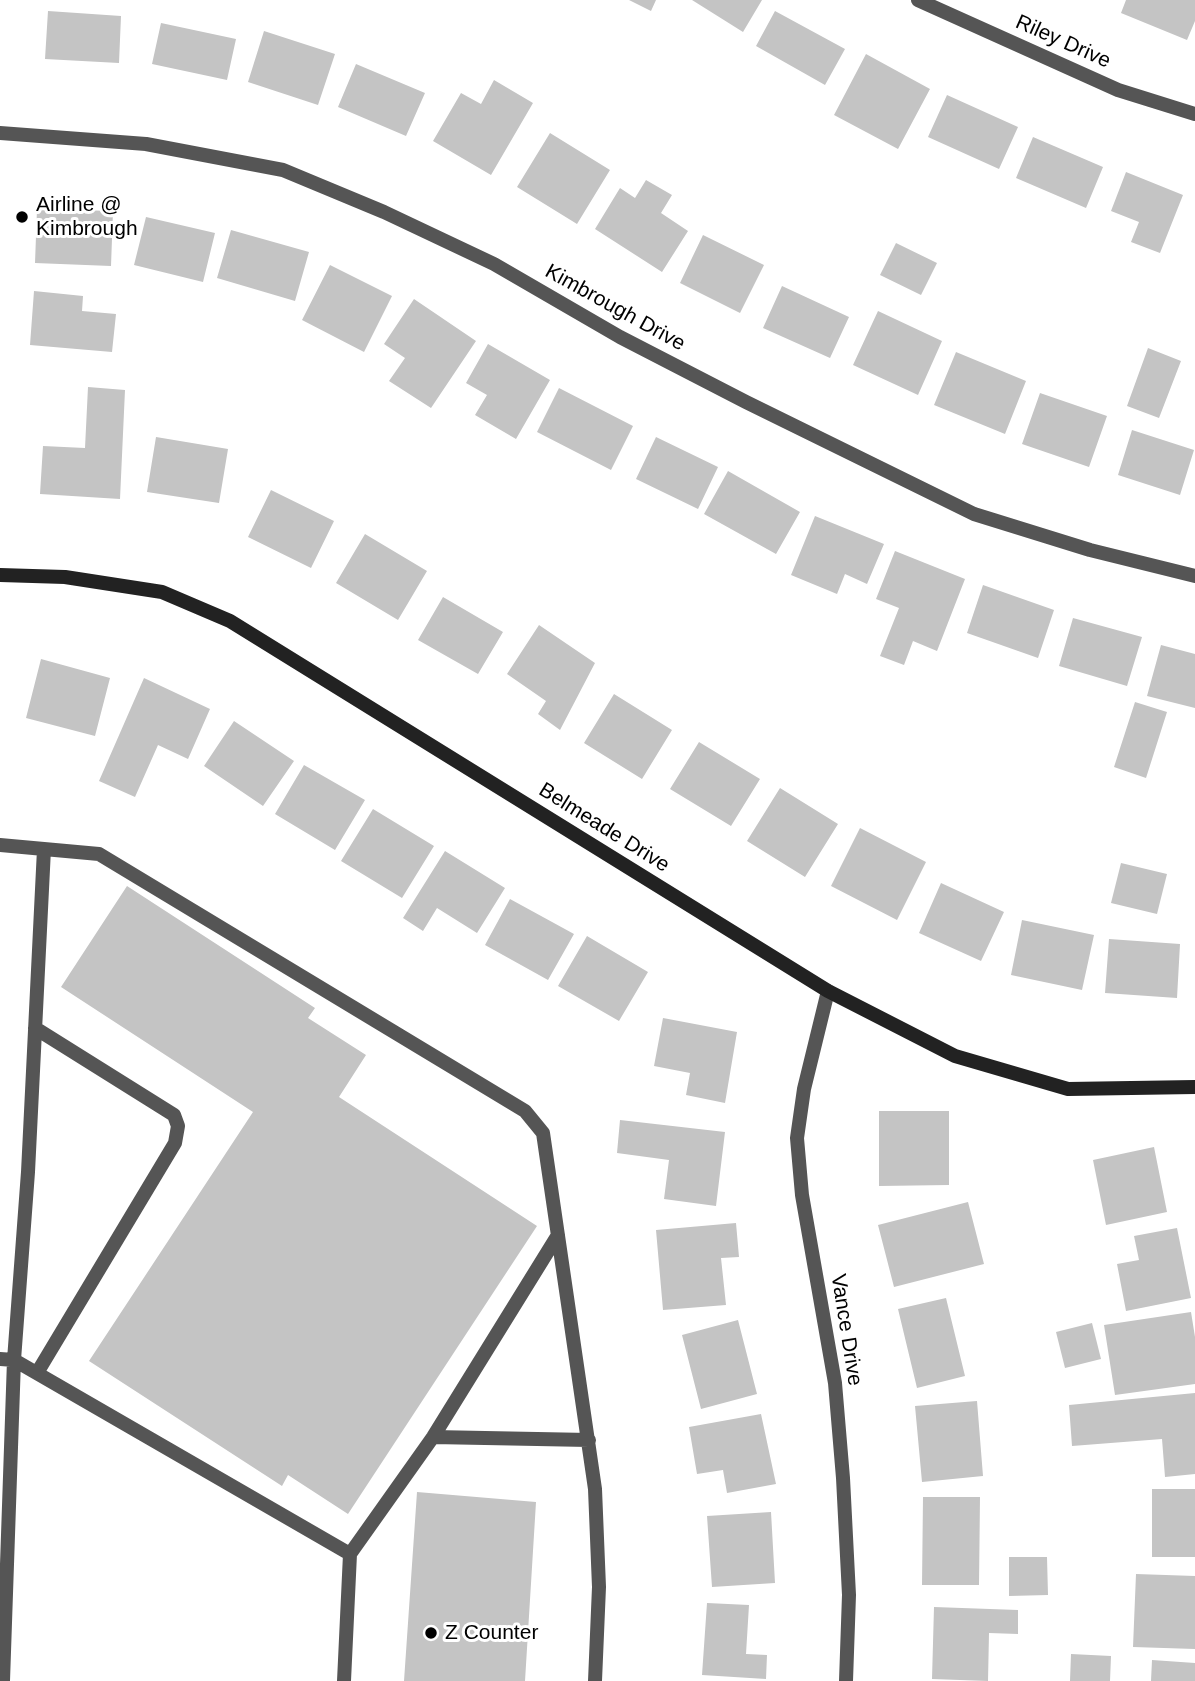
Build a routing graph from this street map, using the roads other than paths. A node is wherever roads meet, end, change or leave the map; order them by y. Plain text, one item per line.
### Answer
1 (918, 0) edge
2 (1195, 114) edge
3 (0, 133) edge
4 (0, 575) edge
5 (1195, 576) edge
6 (0, 845) edge
7 (44, 849) junction
8 (828, 991) junction
9 (34, 1028) junction
10 (1195, 1087) edge
11 (558, 1235) junction
12 (7, 1359) edge
13 (37, 1373) junction
14 (433, 1437) junction
15 (589, 1440) junction
16 (350, 1555) junction
17 (3, 1681) edge
18 (344, 1681) edge
19 (595, 1681) edge
20 (846, 1681) edge

1 - 2 street, Riley Drive
3 - 5 street, Kimbrough Drive
4 - 8 street, Belmeade Drive
6 - 7 street
7 - 9 street
7 - 11 street
8 - 10 street, Belmeade Drive
8 - 20 street, Vance Drive
9 - 12 street
9 - 13 street
11 - 14 street
11 - 15 street
12 - 13 street
12 - 17 street
13 - 16 street
14 - 15 street
14 - 16 street
15 - 19 street
16 - 18 street

